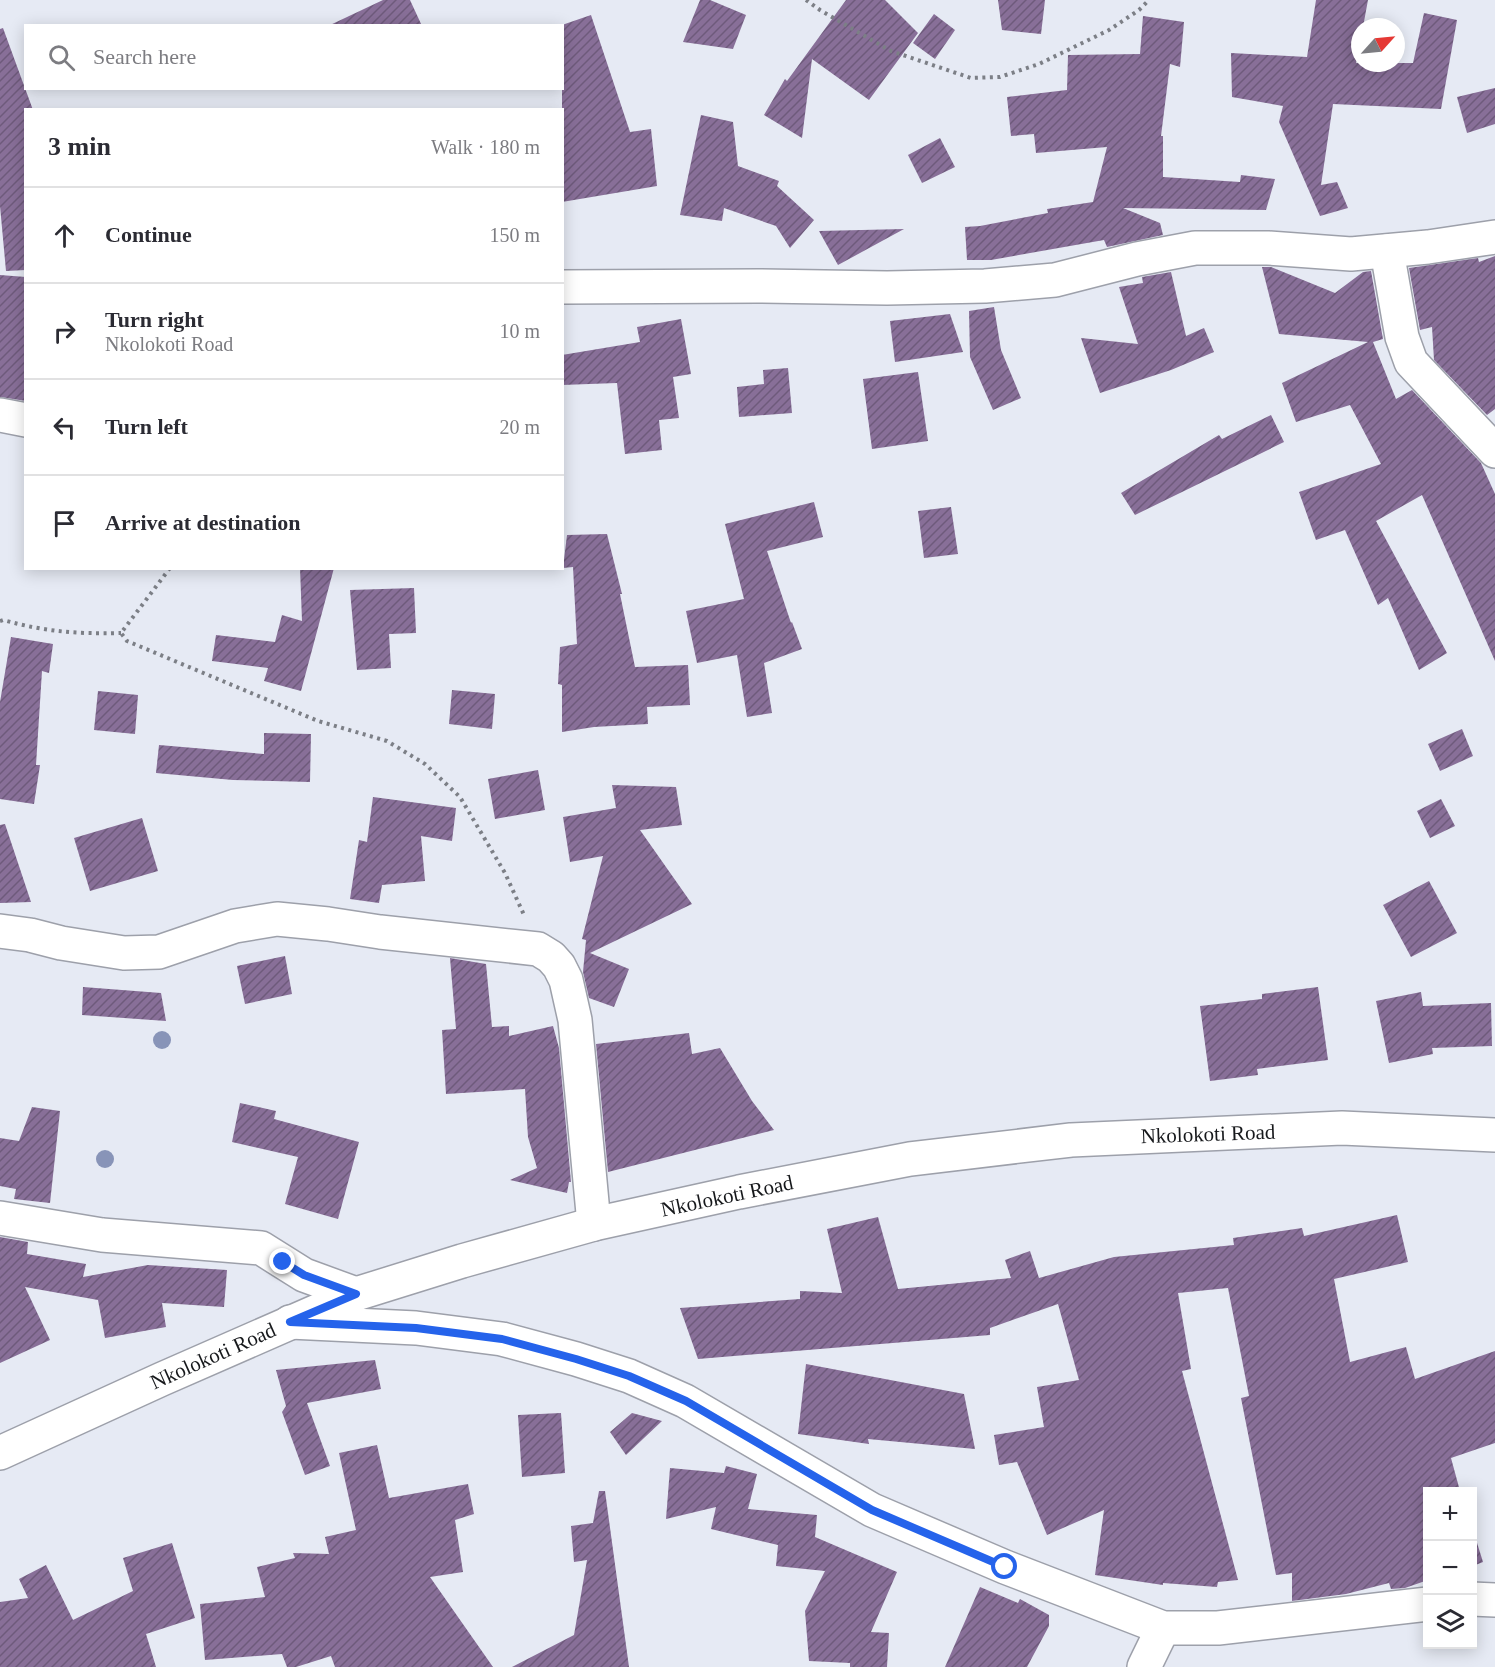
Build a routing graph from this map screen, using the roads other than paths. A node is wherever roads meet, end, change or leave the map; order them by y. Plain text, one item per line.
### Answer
1 (1495, 237) edge
2 (1387, 251) junction
3 (564, 287) edge
4 (0, 415) edge
5 (24, 420) edge
6 (1495, 451) edge
7 (0, 931) edge
8 (1495, 1135) edge
9 (0, 1218) edge
10 (594, 1224) junction
11 (356, 1294) junction
12 (290, 1322) junction
13 (0, 1453) edge
14 (1477, 1599) edge
15 (1495, 1600) edge
16 (1423, 1605) edge
17 (1162, 1628) junction
18 (1144, 1667) edge

1 - 2 street
2 - 3 street
2 - 6 street
4 - 5 street
7 - 10 street
8 - 10 street, Nkolokoti Road
9 - 11 street
10 - 11 street, Nkolokoti Road
11 - 12 street, Nkolokoti Road
12 - 13 street, Nkolokoti Road
12 - 17 street
14 - 15 street
16 - 17 street
17 - 18 street

